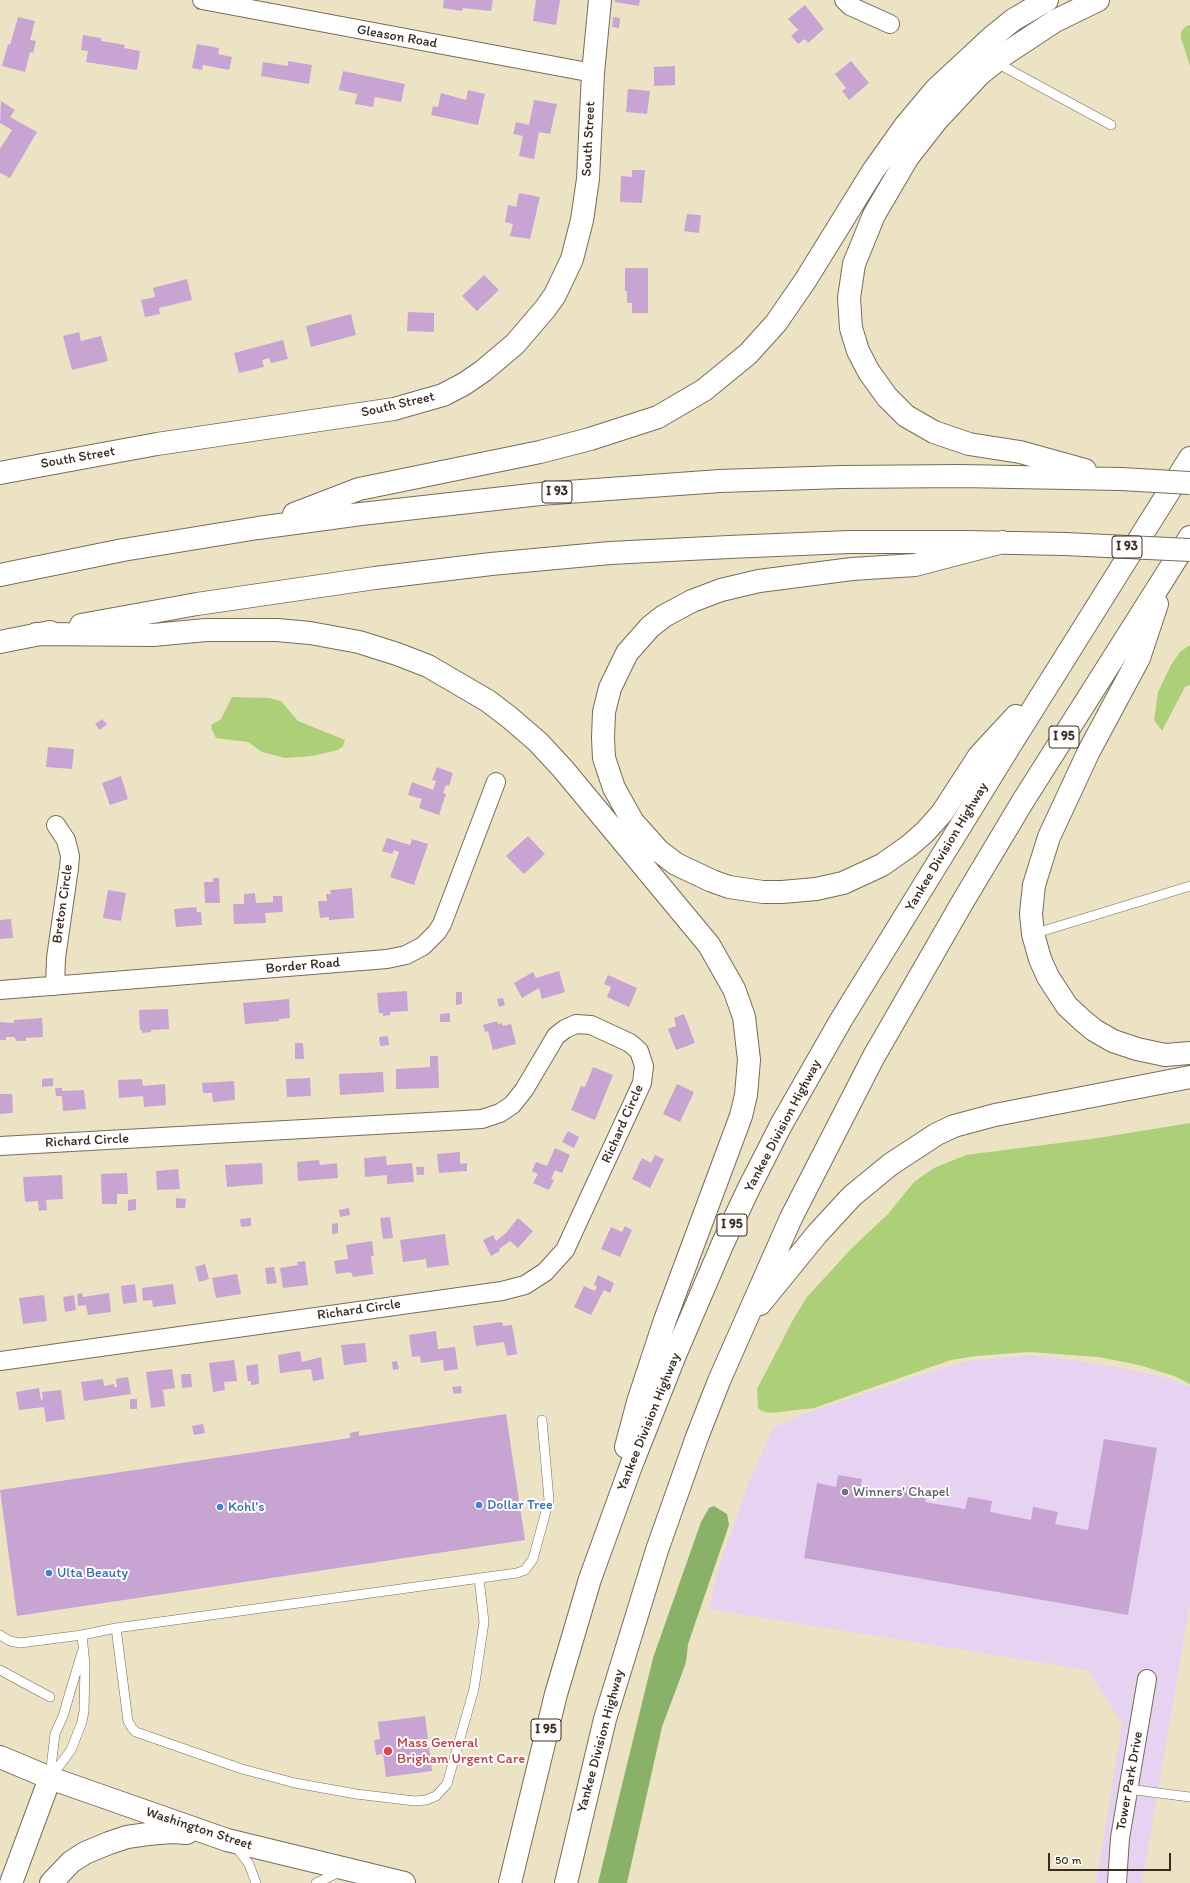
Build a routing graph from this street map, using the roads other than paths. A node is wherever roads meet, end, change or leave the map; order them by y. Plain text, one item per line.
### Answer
1 (202, 0) edge
2 (600, 0) edge
3 (844, 0) edge
4 (1047, 0) edge
5 (1098, 0) edge
6 (890, 24) dead end
7 (996, 62) junction
8 (593, 73) junction
9 (1111, 125) dead end
10 (1190, 442) edge
11 (1190, 458) edge
12 (0, 473) edge
13 (1121, 480) junction
14 (1190, 483) edge
15 (1167, 494) junction
16 (258, 528) junction
17 (1190, 537) edge
18 (1003, 542) junction
19 (1190, 550) edge
20 (1168, 572) junction
21 (0, 575) edge
22 (36, 634) junction
23 (0, 642) edge
24 (1054, 673) junction
25 (496, 782) dead end
26 (56, 825) dead end
27 (1190, 886) edge
28 (1033, 934) junction
29 (55, 986) junction
30 (0, 990) edge
31 (1190, 1053) edge
32 (1190, 1077) edge
33 (0, 1146) edge
34 (742, 1326) junction
35 (0, 1361) edge
36 (542, 1420) dead end
37 (479, 1578) junction
38 (590, 1579) junction
39 (116, 1628) junction
40 (0, 1635) edge
41 (82, 1635) junction
42 (84, 1647) junction
43 (0, 1670) edge
44 (1147, 1679) dead end
45 (50, 1697) dead end
46 (0, 1757) edge
47 (50, 1778) junction
48 (591, 1778) junction
49 (1128, 1789) junction
50 (1190, 1797) edge
51 (227, 1840) junction
52 (346, 1870) junction
53 (11, 1883) edge
54 (51, 1883) edge
55 (256, 1883) edge
56 (316, 1883) edge
57 (404, 1883) edge
58 (510, 1883) edge
59 (566, 1883) edge
60 (576, 1883) edge
61 (1117, 1883) edge

1 - 8 street, Gleason Road
2 - 8 main road, South Street
3 - 6 street
4 - 16 main road
5 - 7 main road
7 - 9 lane
7 - 13 main road
8 - 12 main road, South Street
10 - 15 main road
11 - 15 main road, Yankee Division Highway / I 95
13 - 14 main road, I 93, bridge
13 - 16 main road, I 93
15 - 24 main road, Yankee Division Highway / I 95
16 - 21 main road, I 93
17 - 20 main road, Yankee Division Highway / I 95
18 - 19 main road, I 93, bridge
18 - 22 main road, I 93
18 - 24 main road
20 - 28 main road
20 - 34 main road, Yankee Division Highway / I 95
22 - 23 main road, I 93
22 - 38 main road
24 - 38 main road, Yankee Division Highway / I 95
25 - 29 street, Border Road
26 - 29 street, Breton Circle
27 - 28 lane
28 - 31 main road
29 - 30 street, Border Road
32 - 34 main road
33 - 35 street, Richard Circle
34 - 48 main road, Yankee Division Highway / I 95
36 - 37 lane
37 - 39 lane
37 - 39 lane
38 - 58 main road, Yankee Division Highway / I 95
39 - 41 lane
40 - 41 lane
41 - 42 lane
42 - 47 lane
42 - 47 lane
43 - 45 lane
44 - 49 street, Tower Park Drive
46 - 47 main road, Washington Street
47 - 51 main road, Washington Street
47 - 53 main road
48 - 59 main road, Yankee Division Highway / I 95
48 - 60 main road
49 - 50 lane
49 - 61 street, Tower Park Drive
51 - 52 main road, Washington Street
51 - 54 main road
51 - 55 lane
52 - 56 lane
52 - 57 main road, Washington Street

